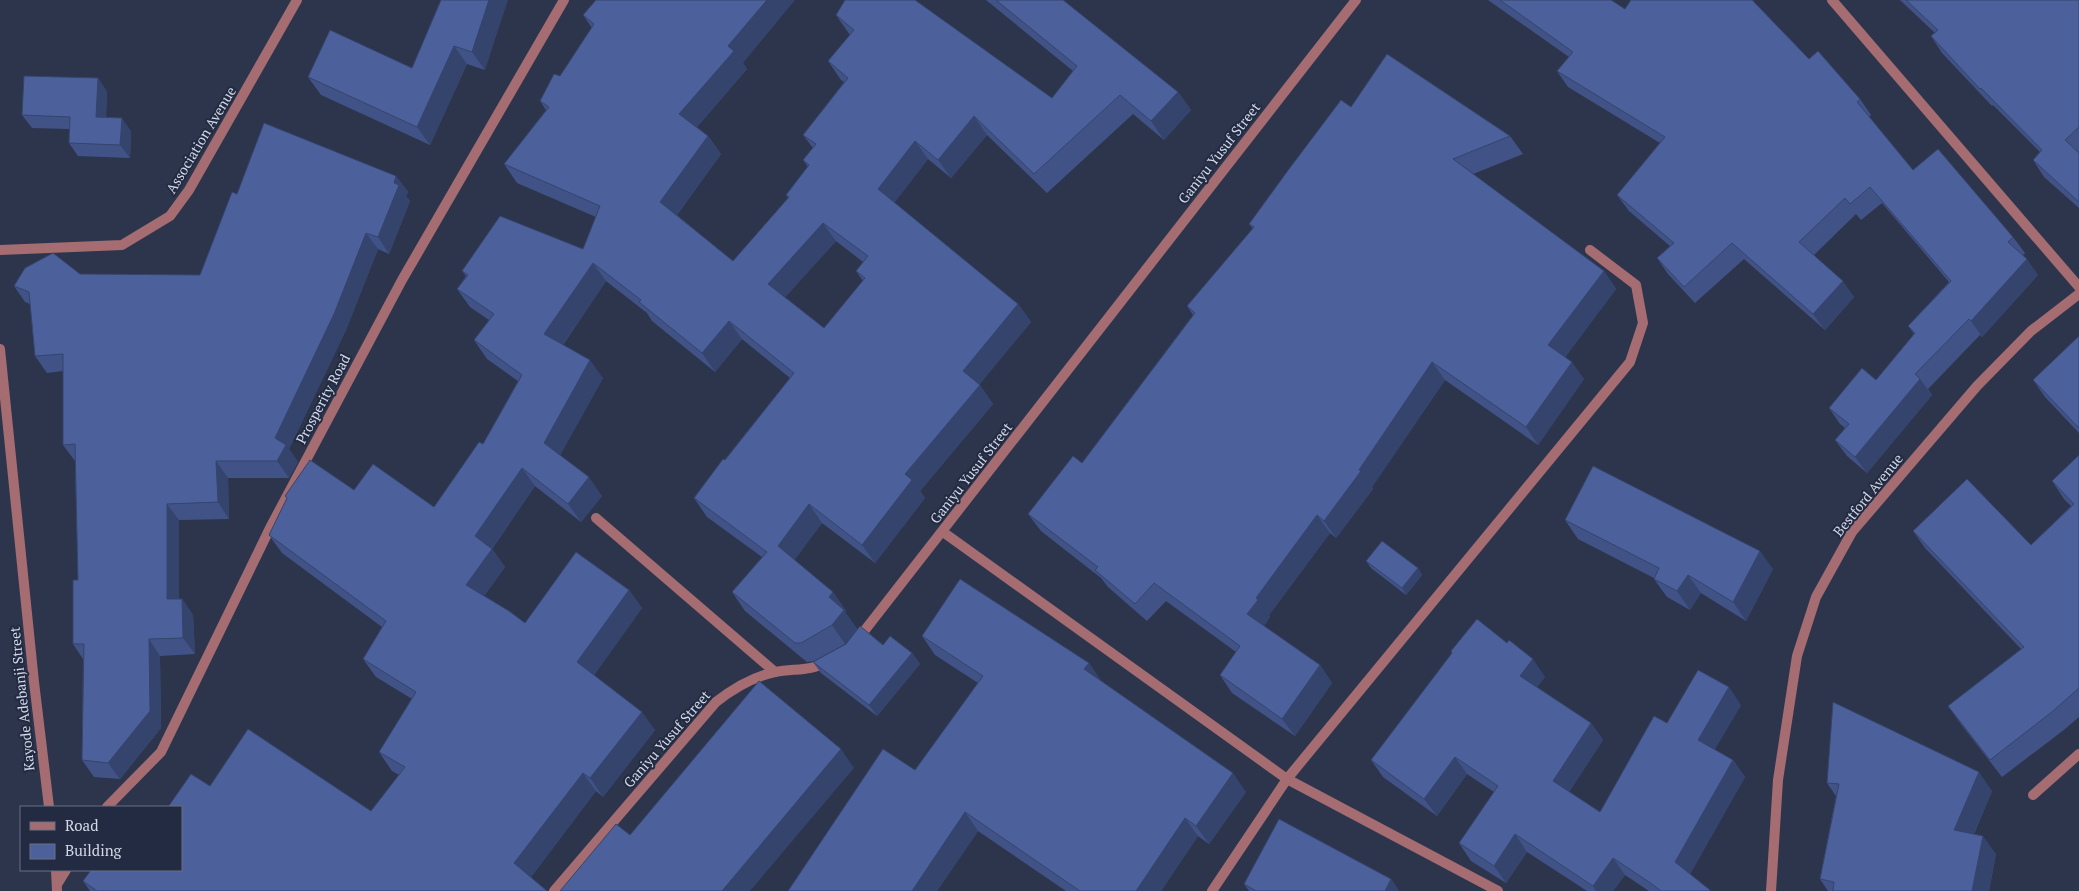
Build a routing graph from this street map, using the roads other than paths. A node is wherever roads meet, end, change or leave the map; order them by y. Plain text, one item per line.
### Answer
1 (297, 0) edge
2 (564, 0) edge
3 (1356, 0) edge
4 (1832, 0) edge
5 (0, 250) edge
6 (1590, 250) dead end
7 (2079, 287) edge
8 (2079, 294) edge
9 (0, 350) edge
10 (0, 426) edge
11 (8, 440) junction
12 (596, 518) dead end
13 (943, 532) junction
14 (850, 649) edge
15 (833, 658) edge
16 (775, 672) junction
17 (2079, 754) edge
18 (1287, 779) junction
19 (2033, 794) dead end
20 (49, 806) edge
21 (107, 806) edge
22 (56, 871) edge
23 (65, 871) edge
24 (57, 887) edge
25 (554, 891) edge
26 (1212, 891) edge
27 (1498, 891) edge
28 (1772, 891) edge

1 - 5 street, Association Avenue
2 - 21 street, Prosperity Road
3 - 13 street, Ganiyu Yusuf Street
4 - 7 street
6 - 18 street
8 - 28 street, Bestford Avenue
9 - 11 street, Kayode Adebanji Street
10 - 11 street
11 - 20 street, Kayode Adebanji Street
12 - 16 street
13 - 14 street, Ganiyu Yusuf Street
13 - 18 street
15 - 16 street, Ganiyu Yusuf Street
16 - 25 street, Ganiyu Yusuf Street
17 - 19 street
18 - 26 street
18 - 27 street
22 - 24 street
23 - 24 street

